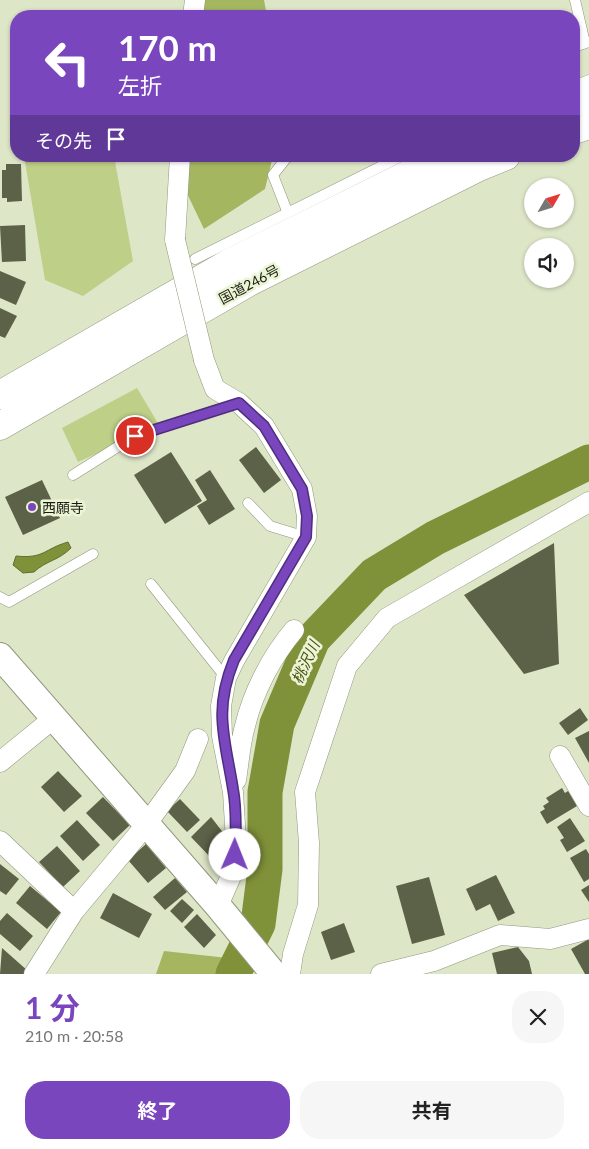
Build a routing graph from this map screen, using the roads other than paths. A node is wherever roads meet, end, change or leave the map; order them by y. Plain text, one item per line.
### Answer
1 (580, 18) edge
2 (587, 43) edge
3 (180, 162) edge
4 (283, 162) edge
5 (389, 162) edge
6 (433, 162) edge
7 (491, 162) edge
8 (287, 211) junction
9 (195, 259) dead end
10 (0, 395) edge
11 (239, 403) junction
12 (0, 426) edge
13 (73, 475) dead end
14 (589, 502) edge
15 (248, 504) dead end
16 (306, 537) junction
17 (93, 554) dead end
18 (151, 584) dead end
19 (0, 597) edge
20 (294, 630) dead end
21 (0, 656) edge
22 (226, 678) junction
23 (54, 718) junction
24 (210, 738) junction
25 (560, 756) dead end
26 (0, 762) edge
27 (234, 792) junction
28 (589, 806) edge
29 (146, 825) junction
30 (0, 841) edge
31 (74, 911) junction
32 (223, 911) junction
33 (589, 929) edge
34 (34, 974) edge
35 (274, 974) edge
36 (290, 974) edge
37 (381, 974) edge

1 - 2 lane
3 - 11 street, bridge
4 - 8 lane
5 - 8 lane
6 - 10 highway, 国道246号
7 - 12 highway, 国道246号
8 - 9 lane
11 - 13 lane
11 - 16 street
14 - 36 street
15 - 16 lane
16 - 22 street
17 - 19 lane
18 - 22 lane
20 - 27 street
21 - 23 street
22 - 24 street
23 - 26 street
23 - 29 street
24 - 27 street
24 - 29 street
25 - 28 street
27 - 32 street
29 - 31 street
29 - 32 street
30 - 31 street
31 - 34 street
32 - 35 street
33 - 37 street

